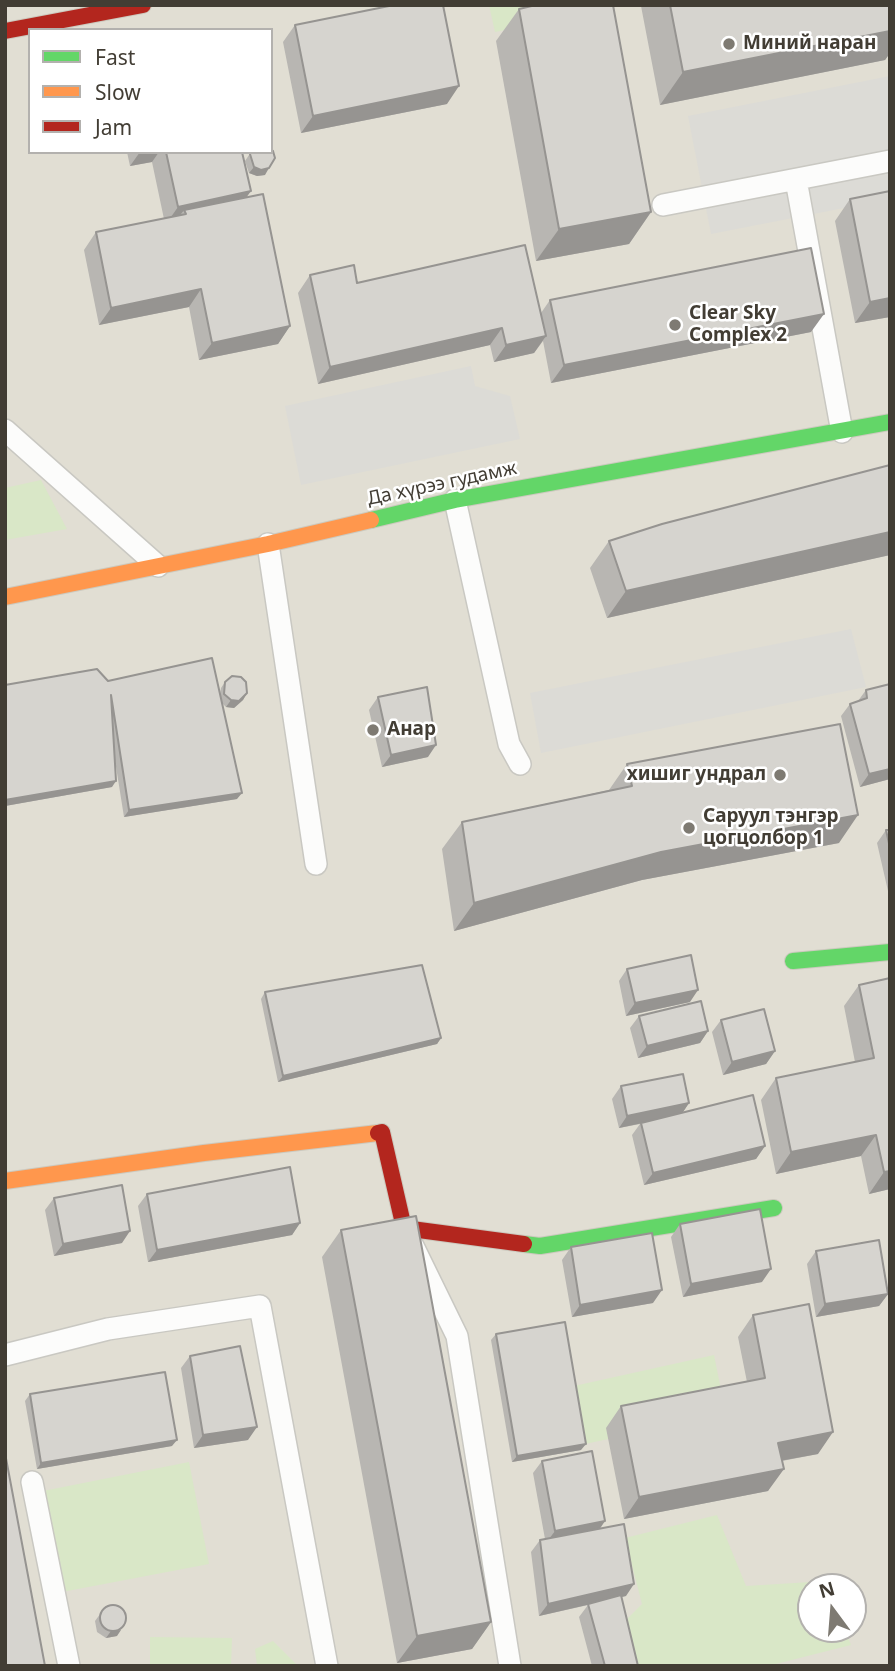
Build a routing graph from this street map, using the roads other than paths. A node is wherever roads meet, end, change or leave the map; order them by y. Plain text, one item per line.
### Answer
1 (143, 5) edge
2 (5, 31) edge
3 (890, 161) edge
4 (796, 180) junction
5 (663, 205) dead end
6 (890, 422) edge
7 (5, 430) edge
8 (842, 432) junction
9 (455, 500) junction
10 (268, 544) junction
11 (158, 566) junction
12 (5, 597) edge
13 (520, 764) dead end
14 (316, 864) dead end
15 (890, 952) edge
16 (793, 961) dead end
17 (5, 1181) edge
18 (774, 1208) dead end
19 (404, 1228) junction
20 (5, 1355) edge
21 (32, 1482) dead end
22 (69, 1666) edge
23 (327, 1666) edge
24 (510, 1666) edge

1 - 2 street
3 - 4 lane
4 - 5 lane
4 - 8 lane
6 - 8 street, Да хүрээ гудамж
7 - 11 lane
8 - 9 street, Да хүрээ гудамж
9 - 10 street, Да хүрээ гудамж
9 - 13 lane
10 - 11 street, Да хүрээ гудамж
10 - 14 lane
11 - 12 street, Да хүрээ гудамж
15 - 16 street
17 - 19 street
18 - 19 street
19 - 24 lane
20 - 23 lane
21 - 22 lane

